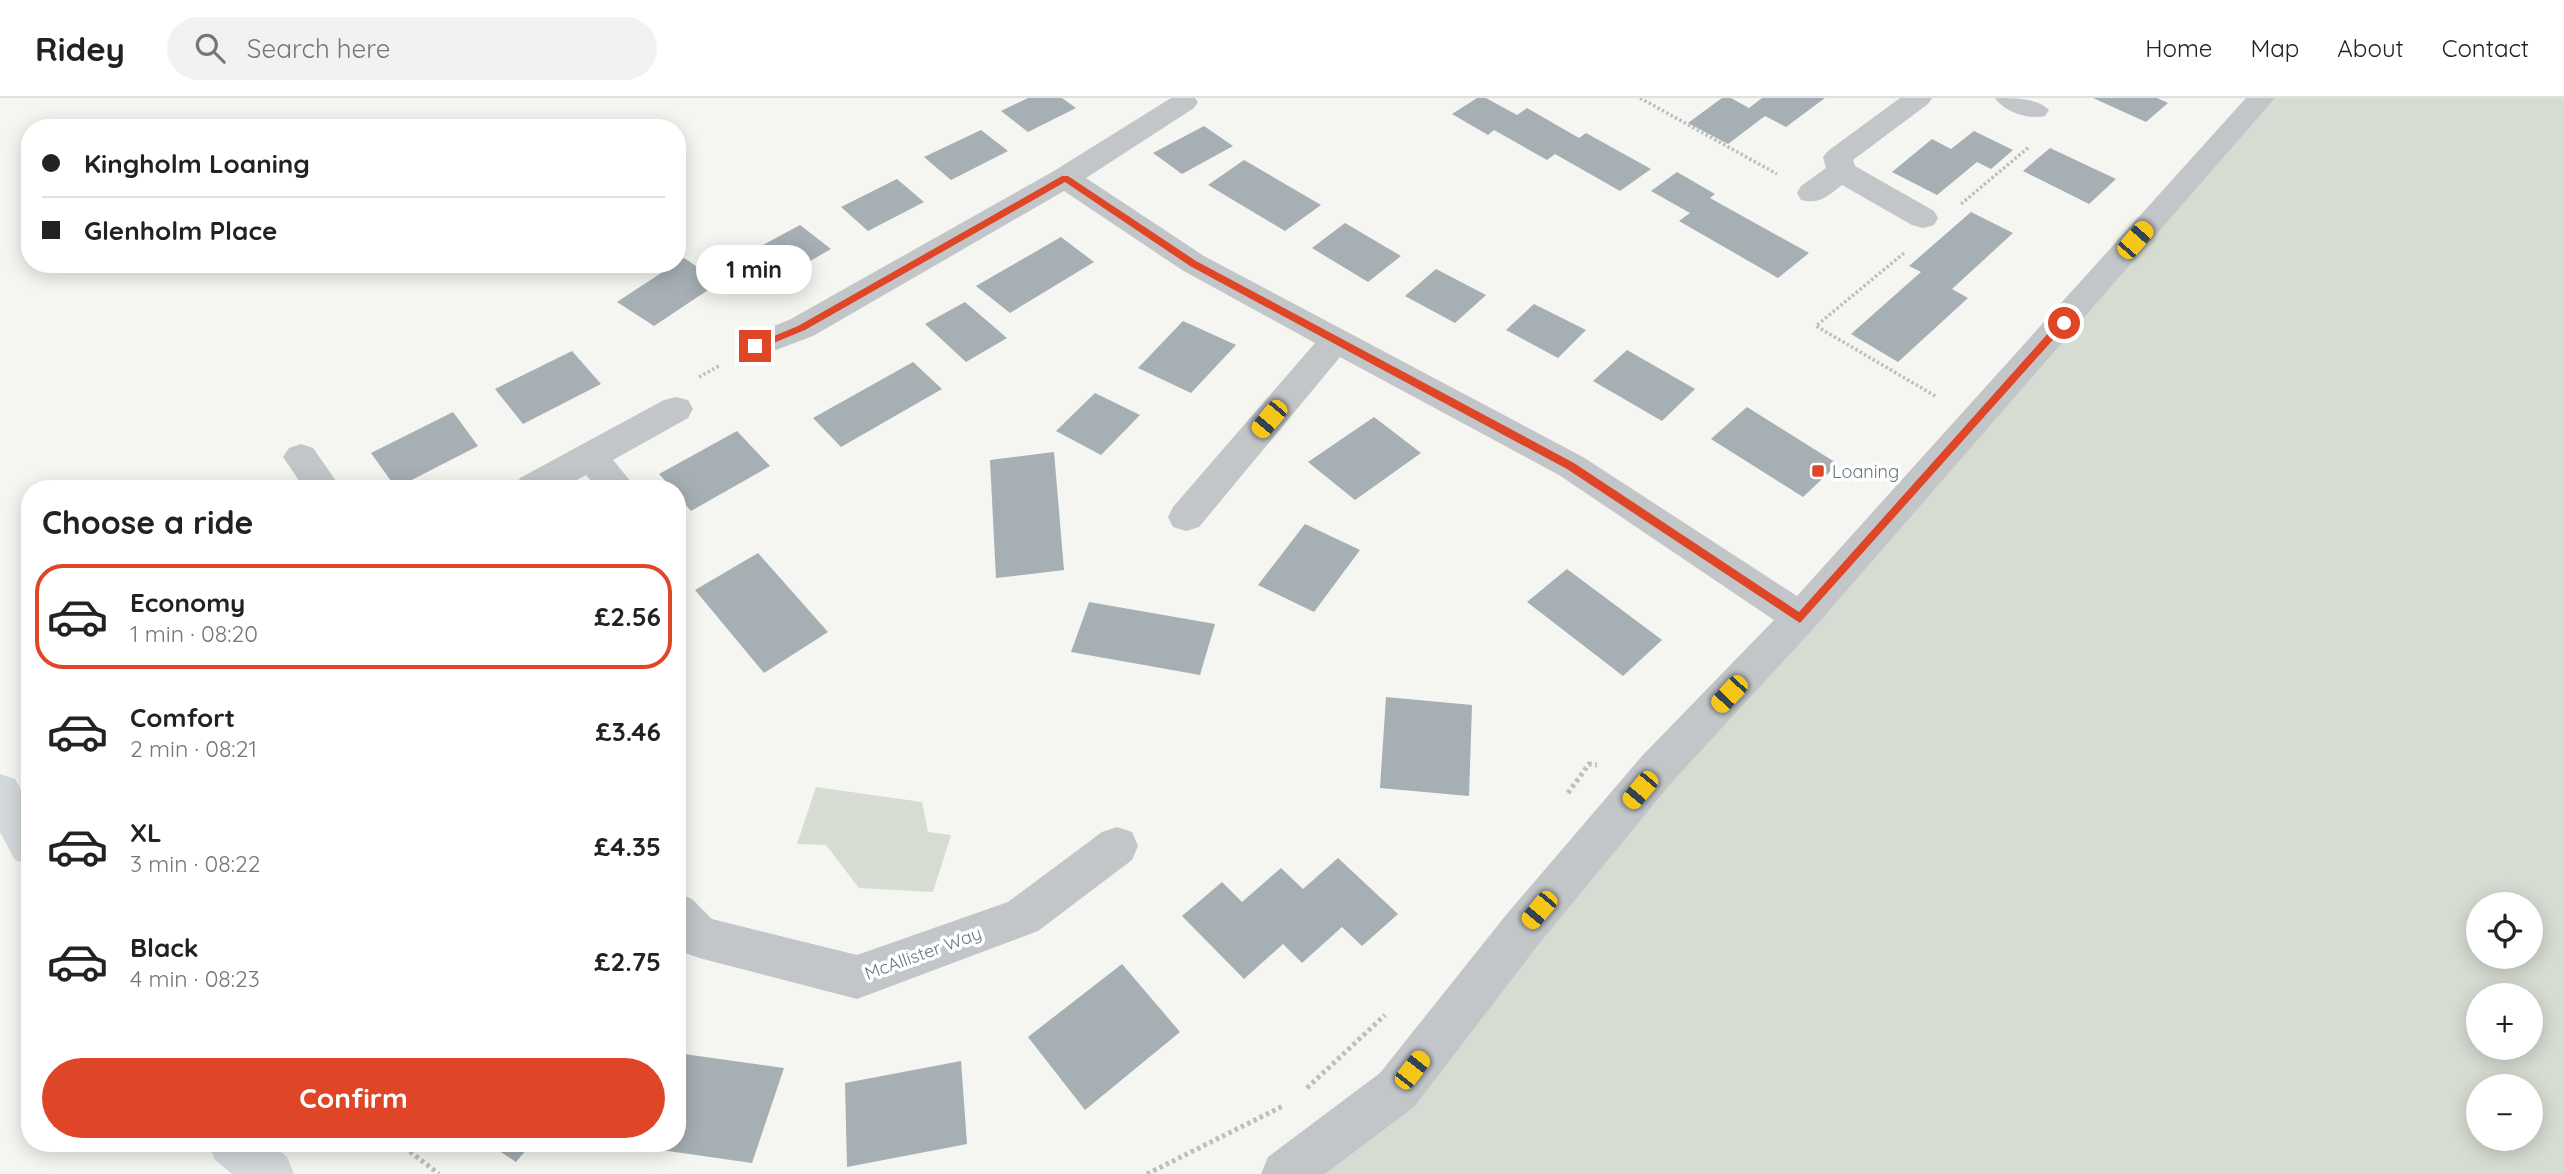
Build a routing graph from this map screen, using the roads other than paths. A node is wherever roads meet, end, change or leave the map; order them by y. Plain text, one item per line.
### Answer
1 (1918, 98) edge
2 (2008, 98) edge
3 (2254, 100) edge
4 (1184, 102) dead end
5 (2035, 110) dead end
6 (1841, 172) junction
7 (1065, 178) junction
8 (1812, 192) road end
9 (1923, 218) dead end
10 (1336, 340) junction
11 (755, 346) road end
12 (676, 409) road end
13 (301, 457) dead end
14 (590, 457) junction
15 (317, 480) edge
16 (548, 480) edge
17 (611, 480) edge
18 (1186, 517) dead end
19 (1800, 618) junction
20 (0, 792) edge
21 (21, 830) edge
22 (1117, 846) dead end
23 (686, 923) edge
24 (243, 1152) edge
25 (270, 1174) edge
26 (1285, 1174) edge

1 - 6 street
2 - 5 street
3 - 19 street
4 - 7 street
6 - 8 street
6 - 9 street
7 - 10 street
7 - 11 street
10 - 18 street
10 - 19 street
12 - 14 street
13 - 15 street
14 - 16 street
14 - 17 street
19 - 26 street
20 - 21 main road
22 - 23 street, McAllister Way
24 - 25 main road

